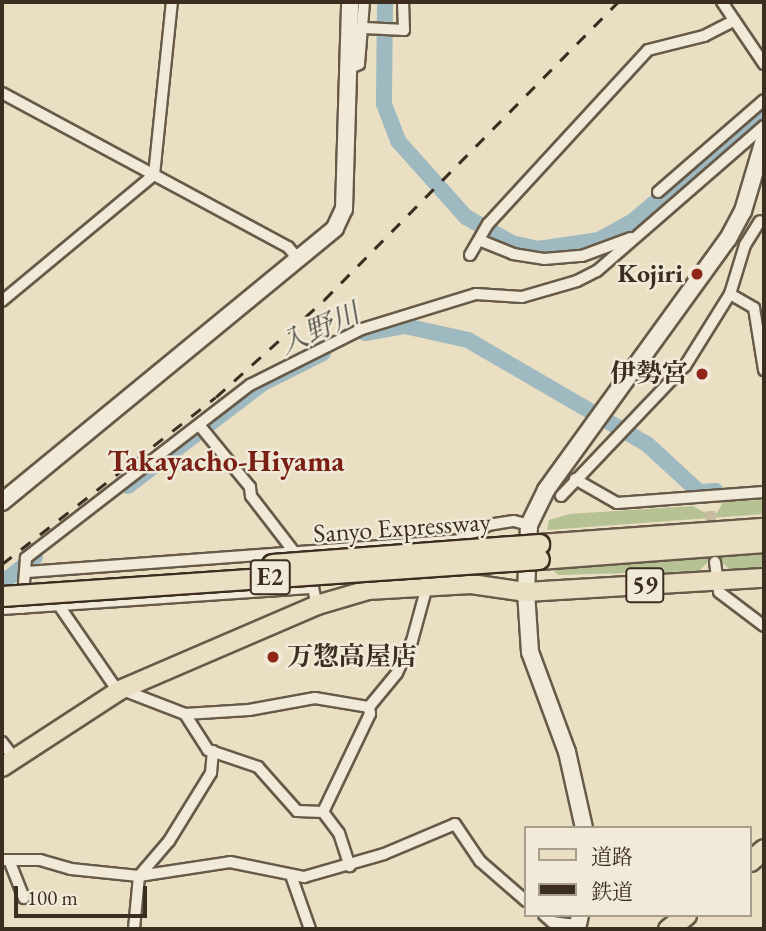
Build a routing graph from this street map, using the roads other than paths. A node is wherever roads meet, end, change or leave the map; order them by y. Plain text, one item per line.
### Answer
1 (172, 2) edge
2 (350, 2) edge
3 (363, 2) edge
4 (403, 2) edge
5 (722, 2) edge
6 (734, 21) junction
7 (367, 29) junction
8 (764, 64) edge
9 (348, 69) junction
10 (2, 93) edge
11 (764, 100) edge
12 (764, 126) edge
13 (764, 140) edge
14 (154, 175) junction
15 (658, 192) dead end
16 (743, 211) junction
17 (762, 223) edge
18 (482, 235) junction
19 (633, 239) junction
20 (470, 255) dead end
21 (298, 259) junction
22 (730, 294) junction
23 (2, 301) edge
24 (764, 370) edge
25 (203, 429) junction
26 (575, 479) junction
27 (764, 492) edge
28 (561, 496) dead end
29 (709, 498) junction
30 (2, 502) edge
31 (710, 511) tunnel mouth
32 (529, 525) junction
33 (764, 528) edge
34 (764, 542) edge
35 (539, 551) junction
36 (295, 552) junction
37 (26, 568) junction
38 (717, 571) junction
39 (764, 578) edge
40 (2, 584) edge
41 (427, 586) junction
42 (526, 592) junction
43 (2, 596) edge
44 (315, 597) junction
45 (60, 607) junction
46 (22, 608) junction
47 (2, 609) edge
48 (764, 626) edge
49 (120, 690) junction
50 (369, 707) junction
51 (185, 714) junction
52 (2, 741) edge
53 (213, 751) junction
54 (8, 762) edge
55 (323, 812) junction
56 (584, 826) edge
57 (5, 860) edge
58 (350, 866) junction
59 (139, 876) junction
60 (292, 878) junction
61 (24, 898) dead end
62 (524, 899) edge
63 (546, 917) edge
64 (683, 917) edge
65 (700, 917) edge
66 (578, 923) edge
67 (134, 929) edge
68 (310, 929) edge
69 (668, 929) edge
70 (685, 929) edge

1 - 14 street
2 - 9 street
3 - 7 street
4 - 7 street
5 - 6 street
6 - 8 street
6 - 18 street
7 - 9 street
9 - 21 street
10 - 14 street
11 - 15 street
12 - 19 street
13 - 16 street
14 - 21 street
14 - 23 street
16 - 17 street
16 - 32 street
17 - 22 street
18 - 19 street
18 - 20 street
19 - 25 street
21 - 30 street
22 - 24 street
22 - 26 street
25 - 36 street
25 - 37 street
26 - 28 street
26 - 29 street
27 - 29 street
29 - 31 street
32 - 36 street
32 - 42 street
33 - 35 highway, Sanyo Expressway / E2
34 - 35 highway, Sanyo Expressway / E2
35 - 40 highway, Sanyo Expressway / E2, bridge
35 - 43 highway, Sanyo Expressway / E2, bridge
36 - 37 street
36 - 44 street
37 - 46 street
38 - 39 main road, 59
38 - 42 main road, 59
38 - 48 street
41 - 42 main road, 59
41 - 44 main road, 59
41 - 50 street
42 - 56 street
44 - 45 street
44 - 49 main road, 59
45 - 46 street
45 - 49 street
46 - 47 street
49 - 51 street
49 - 54 main road, 59
50 - 51 street
50 - 55 street
51 - 53 street
52 - 54 street
53 - 55 street
53 - 59 street
55 - 58 street
57 - 59 street
57 - 61 street
58 - 60 street
58 - 62 street
59 - 60 street
59 - 67 street
60 - 68 street
63 - 66 street
64 - 69 highway
65 - 70 highway

